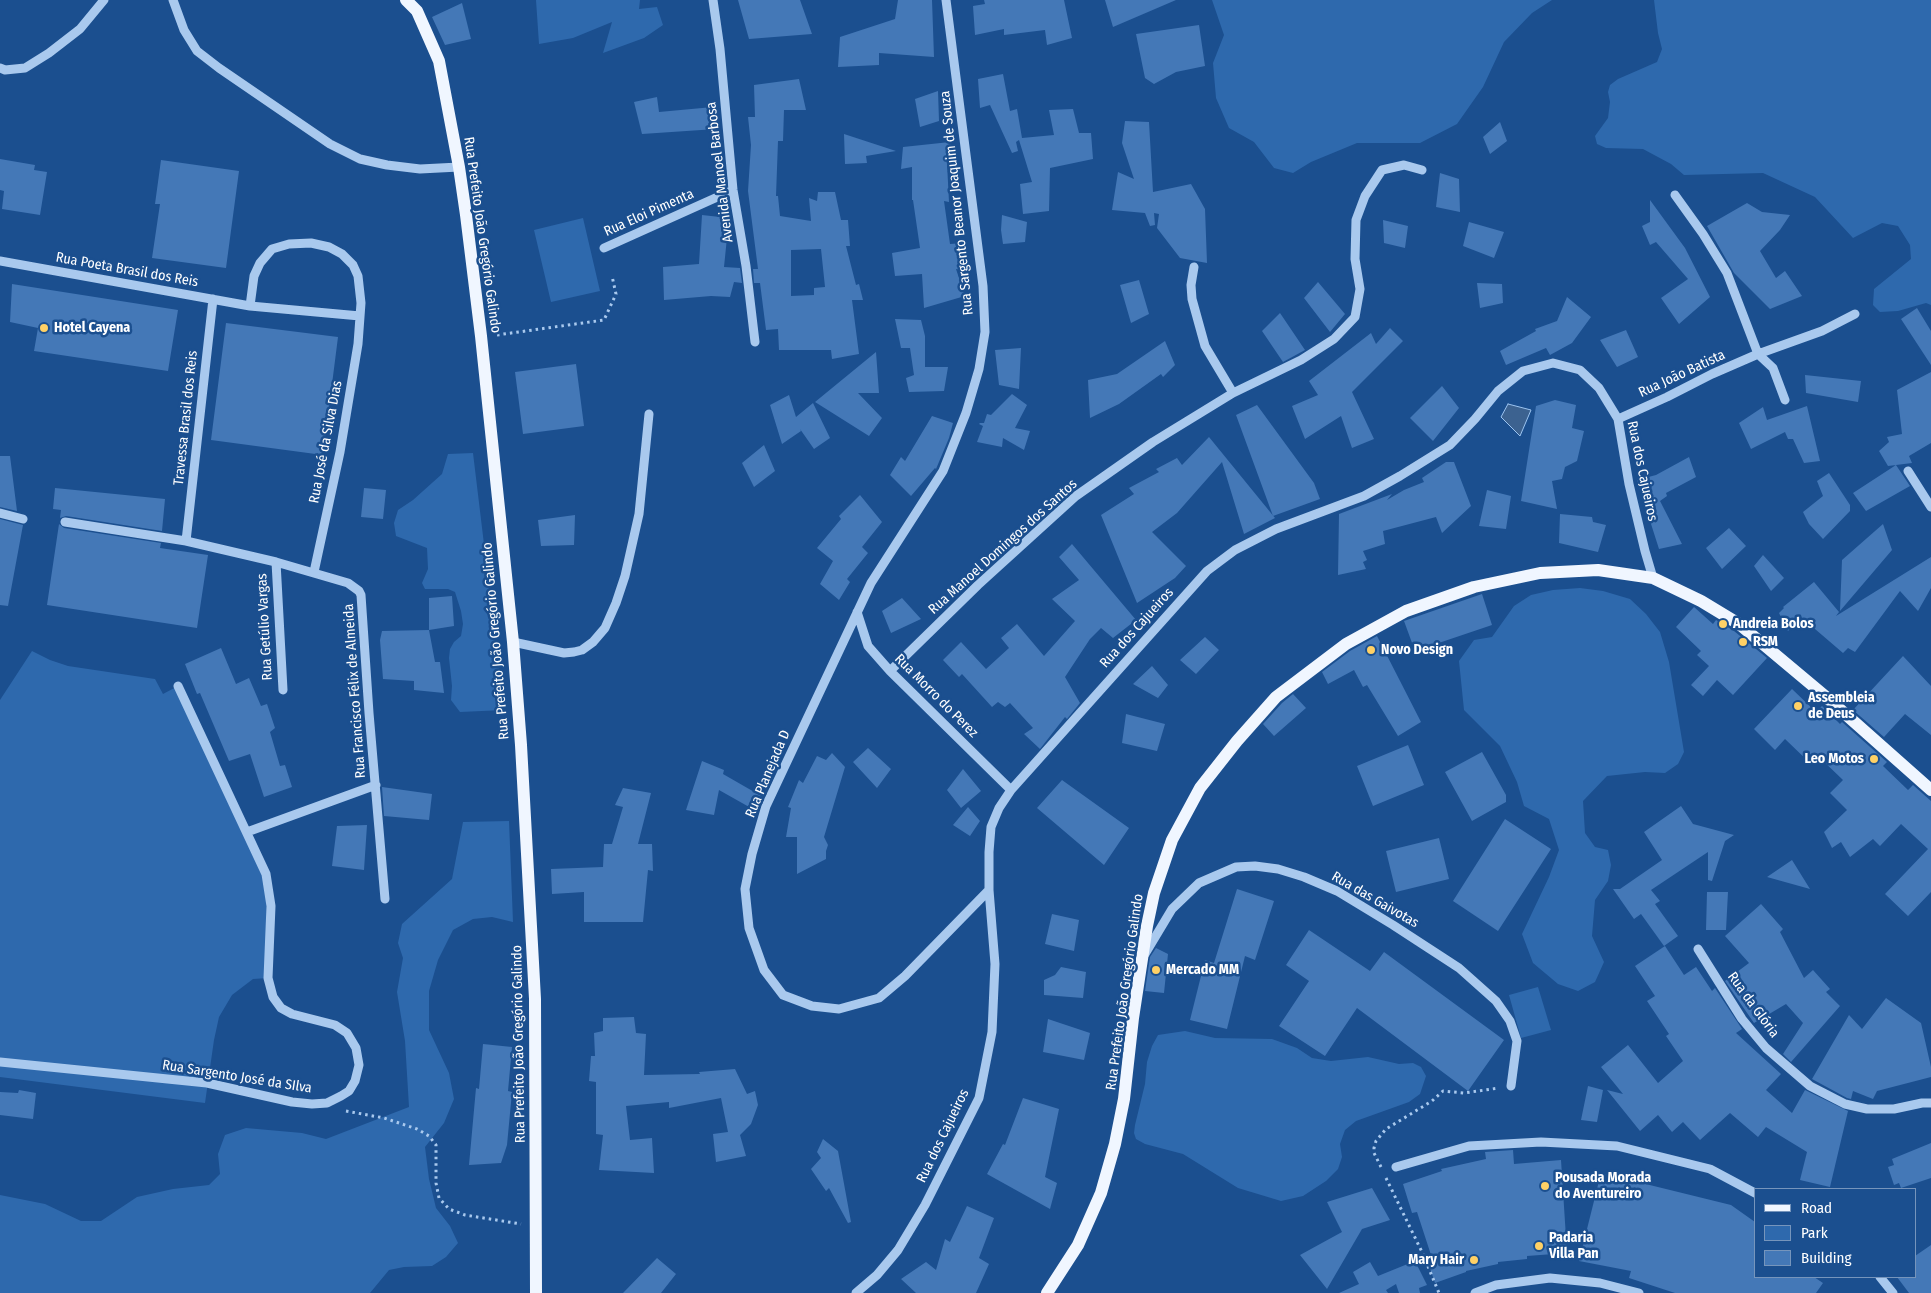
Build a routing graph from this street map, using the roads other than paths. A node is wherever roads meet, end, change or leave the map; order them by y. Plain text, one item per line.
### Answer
1 (104, 0) edge
2 (173, 0) edge
3 (406, 0) edge
4 (713, 0) edge
5 (946, 0) edge
6 (0, 68) edge
7 (459, 167) junction
8 (1422, 170) dead end
9 (733, 190) junction
10 (1675, 195) dead end
11 (604, 248) dead end
12 (0, 261) edge
13 (1194, 267) dead end
14 (213, 299) junction
15 (250, 306) junction
16 (1855, 314) dead end
17 (360, 316) junction
18 (755, 342) dead end
19 (1758, 354) junction
20 (1233, 392) junction
21 (1785, 400) dead end
22 (649, 414) dead end
23 (1618, 419) junction
24 (1908, 470) dead end
25 (1931, 507) edge
26 (0, 513) edge
27 (23, 519) dead end
28 (65, 522) dead end
29 (186, 541) junction
30 (276, 562) junction
31 (314, 572) junction
32 (1653, 578) junction
33 (857, 612) junction
34 (513, 642) junction
35 (890, 671) junction
36 (178, 686) dead end
37 (282, 690) dead end
38 (376, 785) junction
39 (1011, 790) junction
40 (1931, 790) edge
41 (247, 832) junction
42 (989, 890) junction
43 (385, 899) dead end
44 (1698, 950) dead end
45 (1142, 959) junction
46 (0, 1062) edge
47 (1511, 1086) road end
48 (1931, 1103) edge
49 (1396, 1167) dead end
50 (1754, 1192) edge
51 (1881, 1278) edge
52 (534, 1290) edge
53 (856, 1293) edge
54 (1047, 1293) edge
55 (1474, 1293) edge
56 (1639, 1293) edge
57 (1894, 1293) edge

1 - 6 street
2 - 7 street
3 - 7 main road, Rua Prefeito João Gregório Galindo
4 - 9 street, Avenida Manoel Barbosa
5 - 33 street, Rua Sargento Beanor Joaquim de Souza
7 - 34 main road, Rua Prefeito João Gregório Galindo
8 - 20 street, Rua Manoel Domingos dos Santos
9 - 11 street, Rua Eloi Pimenta
9 - 18 street, Avenida Manoel Barbosa
10 - 19 street
12 - 14 street, Rua Poeta Brasil dos Reis
13 - 20 street
14 - 15 street, Rua Poeta Brasil dos Reis
14 - 29 street, Travessa Brasil dos Reis
15 - 17 street, Rua Poeta Brasil dos Reis
15 - 17 street, Rua José da Silva Dias
16 - 19 street, Rua João Batista
17 - 31 street, Rua José da Silva Dias
19 - 21 street
19 - 23 street, Rua João Batista
20 - 35 street, Rua Manoel Domingos dos Santos
22 - 34 street
23 - 32 street, Rua dos Cajueiros
23 - 39 street, Rua dos Cajueiros
24 - 25 street
26 - 27 street
28 - 29 street
29 - 30 street
30 - 31 street
30 - 37 street, Rua Getúlio Vargas
31 - 38 street, Rua Francisco Félix de Almeida
32 - 40 main road, Rua Prefeito João Gregório Galindo
32 - 45 main road, Rua Prefeito João Gregório Galindo
33 - 35 street, Rua Morro do Perez
33 - 42 street, Rua Planejada D
34 - 52 main road, Rua Prefeito João Gregório Galindo
35 - 39 street, Rua Morro do Perez
36 - 41 street, Rua Sargento José da SIlva
38 - 41 street, Rua Francisco Félix de Almeida
38 - 43 street, Rua Francisco Félix de Almeida
39 - 42 street, Rua dos Cajueiros
41 - 46 street, Rua Sargento José da SIlva
42 - 53 street, Rua dos Cajueiros
44 - 48 street, Rua da Glória
45 - 47 street, Rua das Gaivotas
45 - 54 main road, Rua Prefeito João Gregório Galindo
49 - 50 street
51 - 57 street
55 - 56 street

